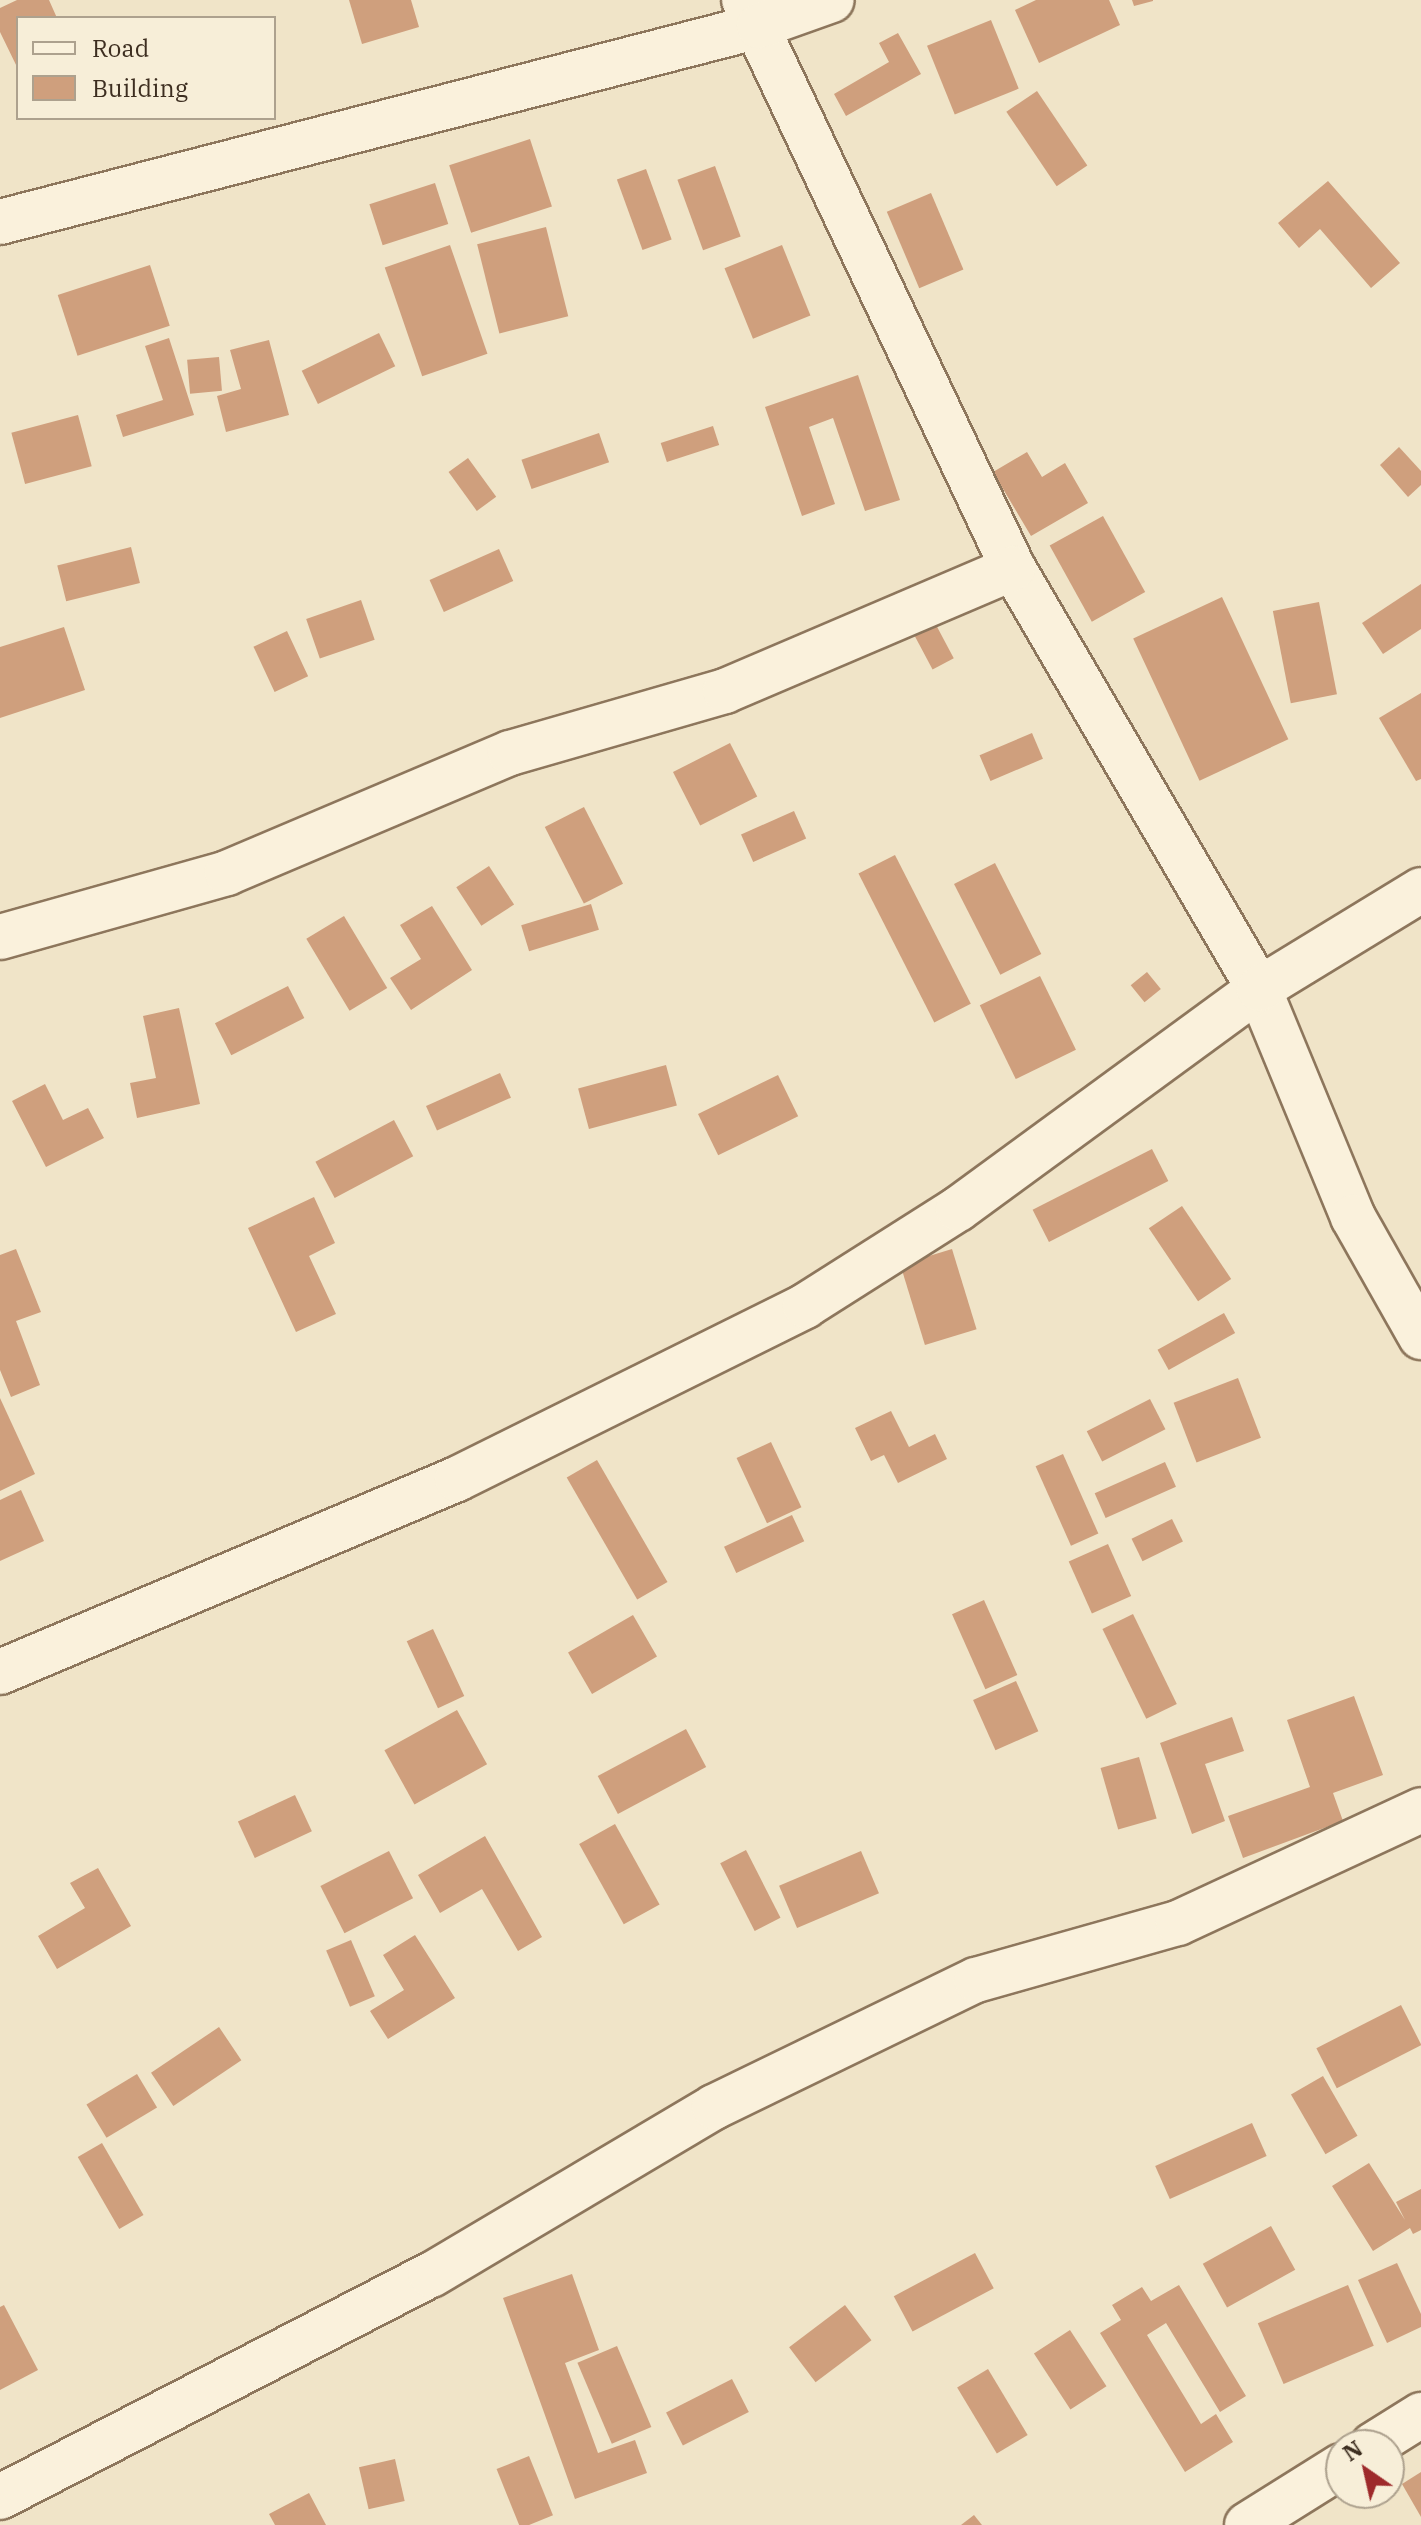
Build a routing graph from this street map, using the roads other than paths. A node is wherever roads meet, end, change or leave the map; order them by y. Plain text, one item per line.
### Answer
1 (832, 0) edge
2 (752, 13) edge
3 (0, 222) edge
4 (1013, 568) junction
5 (1421, 890) edge
6 (0, 937) edge
7 (1259, 989) junction
8 (1421, 1337) edge
9 (0, 1672) edge
10 (1421, 1810) edge
11 (1421, 2415) edge
12 (1399, 2429) edge
13 (1325, 2476) edge
14 (0, 2497) edge
15 (1247, 2525) edge

1 - 2 street
2 - 3 street
2 - 4 street
4 - 6 street
4 - 7 street
5 - 7 street
7 - 8 street
7 - 9 street
10 - 14 street
11 - 12 street
13 - 15 street

